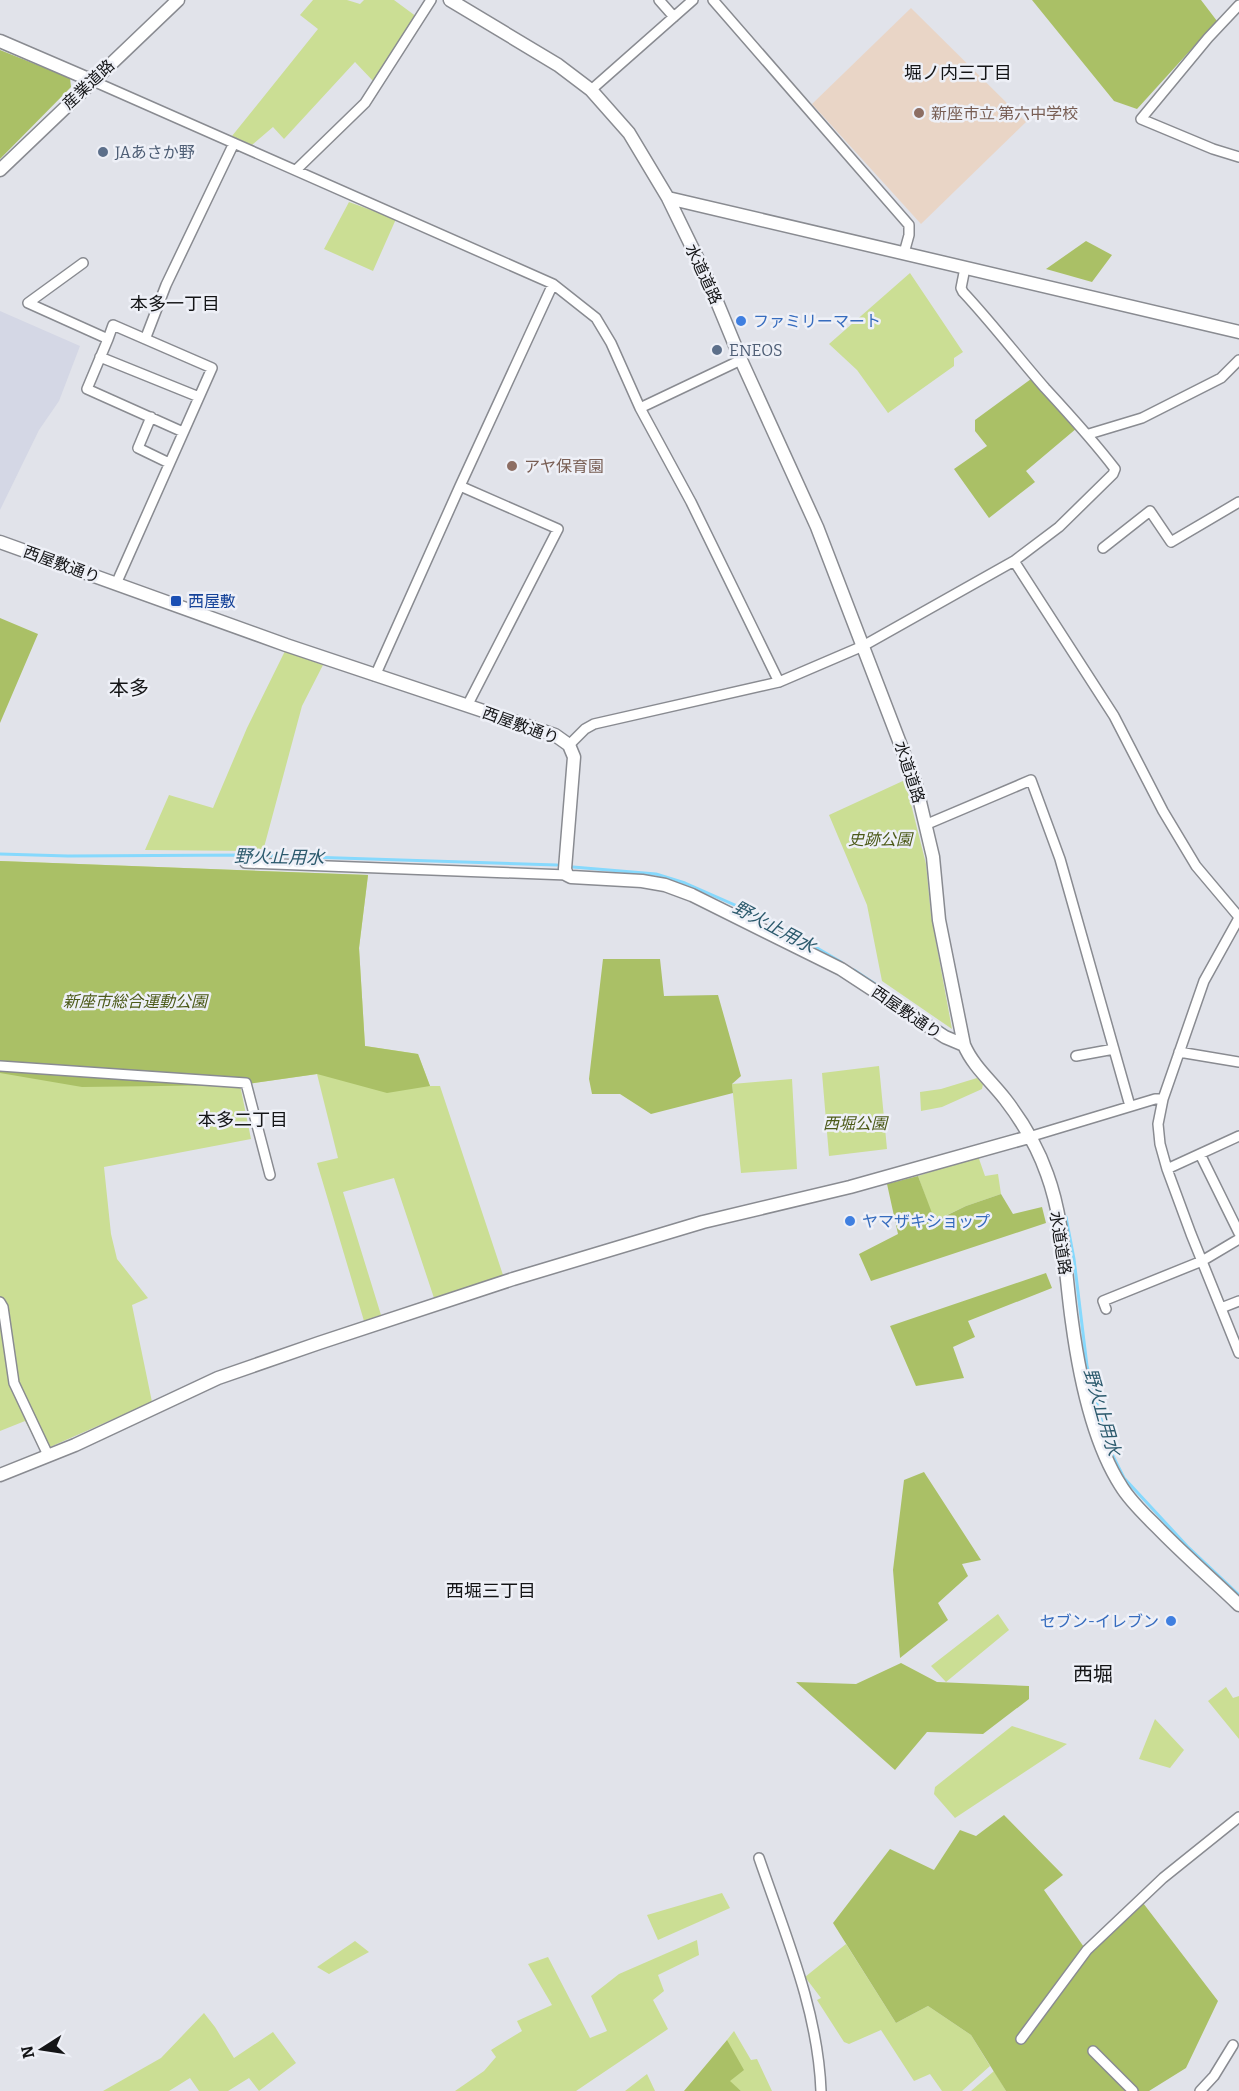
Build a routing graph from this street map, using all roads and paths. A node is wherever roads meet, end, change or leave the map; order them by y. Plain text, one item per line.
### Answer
1 (178, 0) edge
2 (431, 0) edge
3 (450, 0) edge
4 (660, 0) edge
5 (693, 0) edge
6 (713, 0) edge
7 (1239, 5) edge
8 (674, 17) junction
9 (0, 41) edge
10 (93, 81) junction
11 (591, 90) junction
12 (234, 143) junction
13 (1239, 157) edge
14 (0, 170) edge
15 (296, 170) junction
16 (668, 198) junction
17 (904, 253) junction
18 (84, 263) dead end
19 (965, 268) junction
20 (553, 284) junction
21 (1239, 332) edge
22 (146, 338) junction
23 (108, 339) junction
24 (100, 357) junction
25 (741, 360) junction
26 (1239, 360) edge
27 (199, 397) junction
28 (640, 408) junction
29 (151, 417) junction
30 (183, 432) junction
31 (1089, 434) junction
32 (169, 463) junction
33 (460, 486) junction
34 (1239, 502) edge
35 (0, 542) edge
36 (1103, 548) dead end
37 (1014, 561) junction
38 (116, 584) junction
39 (863, 646) junction
40 (375, 676) junction
41 (779, 682) junction
42 (467, 705) junction
43 (569, 745) junction
44 (926, 825) junction
45 (245, 863) dead end
46 (567, 875) junction
47 (1239, 918) edge
48 (964, 1045) junction
49 (1114, 1049) junction
50 (1179, 1052) junction
51 (1076, 1056) dead end
52 (1239, 1062) edge
53 (0, 1066) edge
54 (1163, 1099) junction
55 (1130, 1106) junction
56 (1029, 1137) junction
57 (1239, 1137) edge
58 (1200, 1154) junction
59 (1167, 1169) junction
60 (270, 1174) dead end
61 (1239, 1233) edge
62 (1239, 1239) edge
63 (1202, 1261) junction
64 (1239, 1301) edge
65 (0, 1302) edge
66 (1221, 1308) junction
67 (1106, 1309) dead end
68 (1239, 1353) edge
69 (48, 1455) junction
70 (0, 1475) edge
71 (1239, 1605) edge
72 (1239, 1817) edge
73 (759, 1858) dead end
74 (1021, 2039) dead end
75 (1233, 2045) dead end
76 (1093, 2051) dead end
77 (821, 2091) edge
78 (1133, 2091) edge
79 (1200, 2091) edge

1 - 10 street, 産業道路
2 - 15 street
3 - 11 street, 水道道路
4 - 8 street
5 - 8 street
6 - 17 street
7 - 13 street
8 - 11 street
9 - 10 street
10 - 12 street
10 - 14 street, 産業道路
11 - 16 street, 水道道路
12 - 15 street
12 - 22 street
15 - 20 street
16 - 17 street
16 - 25 street, 水道道路
17 - 19 street
18 - 23 street
19 - 21 street
19 - 31 street
20 - 28 street
20 - 33 street
22 - 23 street
22 - 27 street
23 - 24 street
24 - 27 street
24 - 29 street
25 - 28 street
25 - 39 street, 水道道路
26 - 31 street
27 - 30 street
28 - 41 street
29 - 30 street
29 - 32 street
30 - 32 street
31 - 37 street
32 - 38 street
33 - 40 street
33 - 42 street
34 - 36 street
35 - 38 street, 西屋敷通り
37 - 39 street
37 - 47 street
38 - 40 street, 西屋敷通り
39 - 41 street
39 - 44 street, 水道道路
40 - 42 street, 西屋敷通り
41 - 43 street
42 - 43 street, 西屋敷通り
43 - 46 street, 西屋敷通り
44 - 48 street, 水道道路
44 - 49 street
45 - 46 street
46 - 48 street, 西屋敷通り
47 - 50 street
48 - 56 street, 水道道路
49 - 51 street
49 - 55 street
50 - 52 street
50 - 54 street
53 - 60 street
54 - 55 street
54 - 59 street
55 - 56 street
56 - 69 street
56 - 71 street, 水道道路
57 - 58 street
58 - 59 street
58 - 61 street
59 - 63 street
62 - 63 street
63 - 66 street
63 - 67 street
64 - 66 street
65 - 69 street
66 - 68 street
69 - 70 street
72 - 74 street
73 - 77 street
75 - 79 street
76 - 78 street

